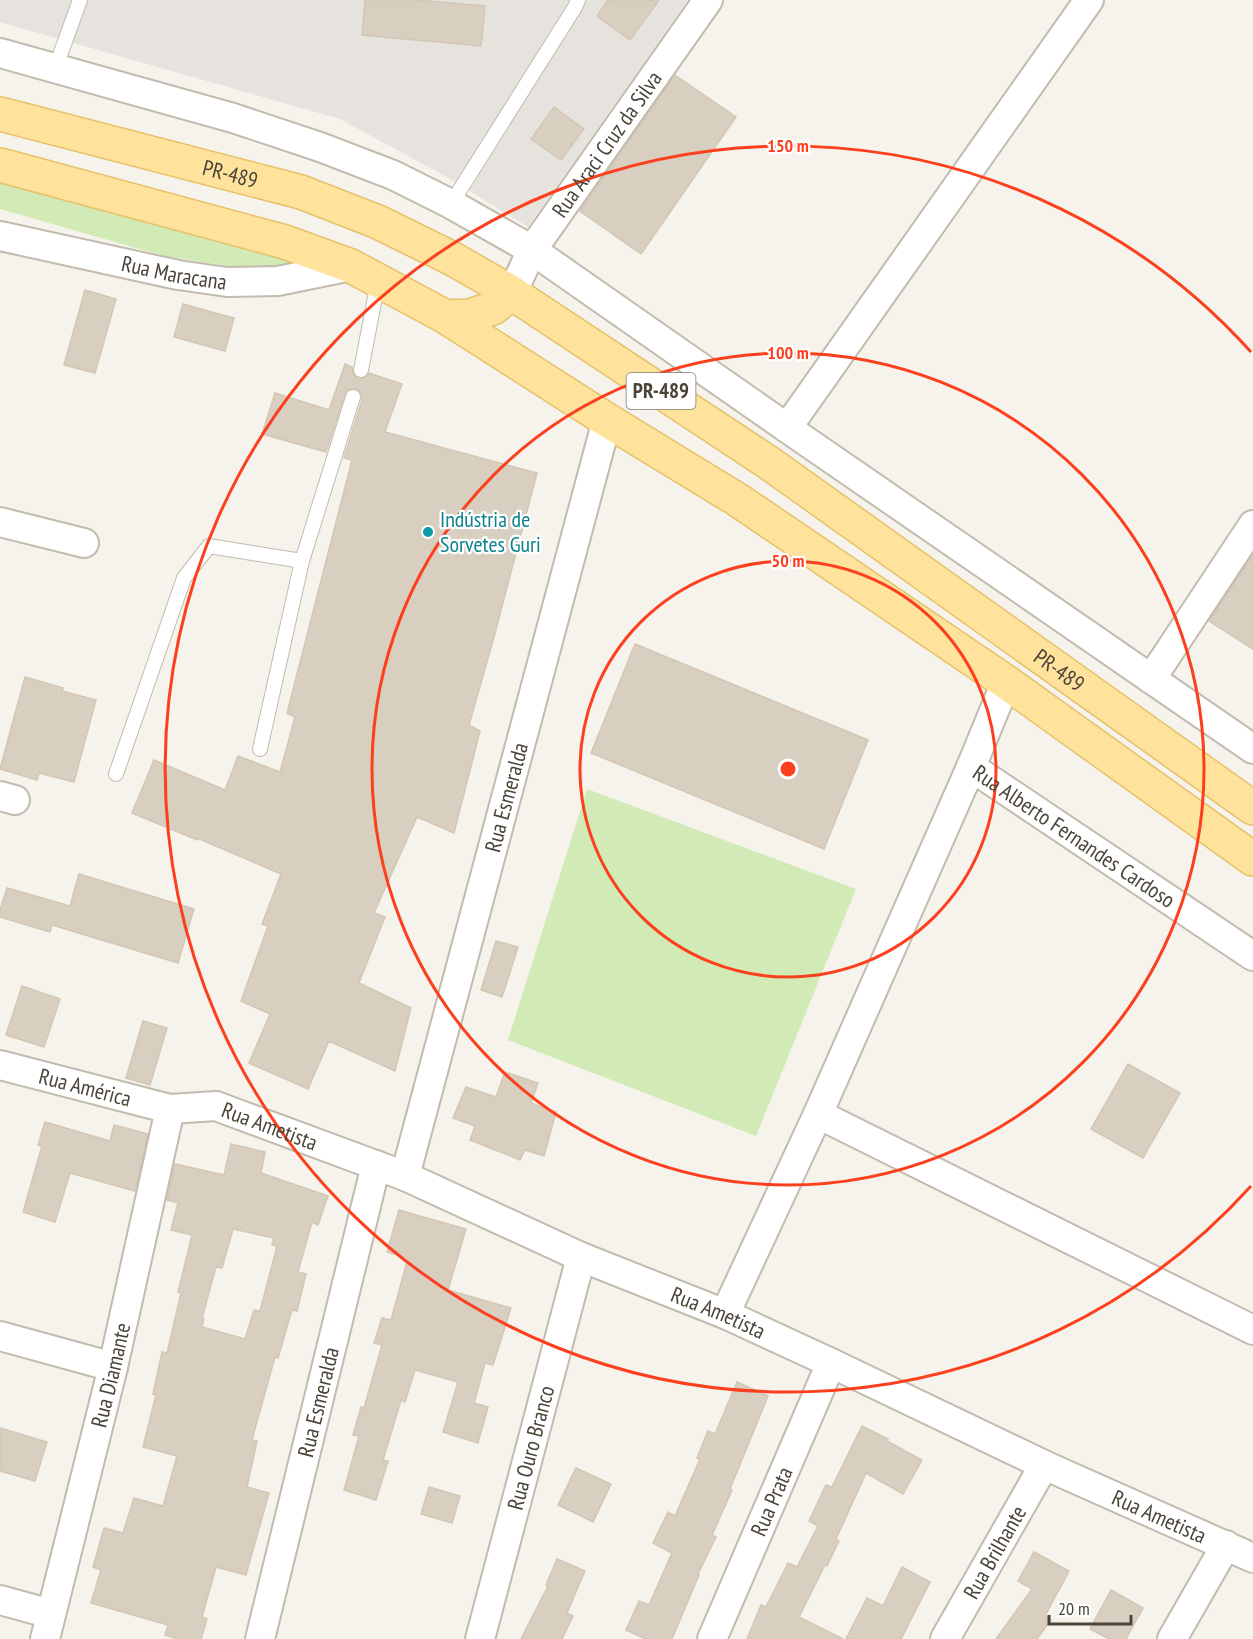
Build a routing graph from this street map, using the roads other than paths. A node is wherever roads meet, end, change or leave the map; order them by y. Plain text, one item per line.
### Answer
1 (80, 0) edge
2 (578, 0) edge
3 (708, 0) edge
4 (1089, 0) edge
5 (0, 53) edge
6 (55, 69) junction
7 (0, 114) edge
8 (0, 165) edge
9 (451, 204) junction
10 (0, 236) edge
11 (532, 250) junction
12 (364, 274) junction
13 (512, 293) junction
14 (446, 317) junction
15 (362, 370) dead end
16 (353, 398) dead end
17 (607, 420) junction
18 (787, 428) junction
19 (0, 522) edge
20 (1253, 525) edge
21 (84, 543) dead end
22 (302, 561) junction
23 (1151, 678) junction
24 (1006, 682) junction
25 (1253, 749) edge
26 (260, 750) dead end
27 (971, 767) junction
28 (116, 774) dead end
29 (1253, 808) edge
30 (1253, 860) edge
31 (1253, 956) edge
32 (0, 1065) edge
33 (171, 1109) junction
34 (818, 1114) junction
35 (376, 1165) junction
36 (405, 1176) junction
37 (581, 1257) junction
38 (725, 1314) junction
39 (1253, 1330) edge
40 (0, 1336) edge
41 (831, 1363) junction
42 (113, 1367) junction
43 (1044, 1464) junction
44 (1226, 1545) junction
45 (1253, 1558) edge
46 (0, 1600) edge
47 (48, 1626) edge
48 (260, 1639) edge
49 (480, 1639) edge
50 (712, 1639) edge
51 (945, 1639) edge
52 (1172, 1639) edge

1 - 6 lane
2 - 9 lane
3 - 11 street, Rua Araci Cruz da Silva
4 - 18 street
5 - 6 street
6 - 9 street
7 - 13 main road, PR-489 / PR-489
8 - 12 main road, PR-489 / PR-489
9 - 11 street
10 - 12 street, Rua Maracana
11 - 13 street, Rua Araci Cruz da Silva
11 - 18 street
12 - 14 main road, PR-489 / PR-489
12 - 15 lane
13 - 14 main road
13 - 29 main road, PR-489 / PR-489
14 - 17 main road, PR-489 / PR-489
16 - 22 lane
17 - 24 main road, PR-489 / PR-489
17 - 36 street, Rua Esmeralda
18 - 23 street
19 - 21 street
20 - 23 street
22 - 26 lane
22 - 28 lane
23 - 25 street
24 - 27 street, Rua Alberto Fernandes Cardoso
24 - 30 main road, PR-489 / PR-489
27 - 31 street, Rua Alberto Fernandes Cardoso
27 - 34 street
32 - 33 street, Rua América
33 - 35 street, Rua Ametista
33 - 42 street, Rua Diamante
34 - 38 street
34 - 39 street
35 - 36 street, Rua Ametista
35 - 48 street, Rua Esmeralda
36 - 37 street, Rua Ametista
37 - 38 street, Rua Ametista
37 - 49 street, Rua Ouro Branco
38 - 41 street, Rua Ametista
40 - 42 street
41 - 43 street, Rua Ametista
41 - 50 street, Rua Prata
42 - 47 street, Rua Diamante
43 - 44 street, Rua Ametista
43 - 51 street, Rua Brilhante
44 - 45 street, Rua Ametista
44 - 52 street
46 - 47 street

